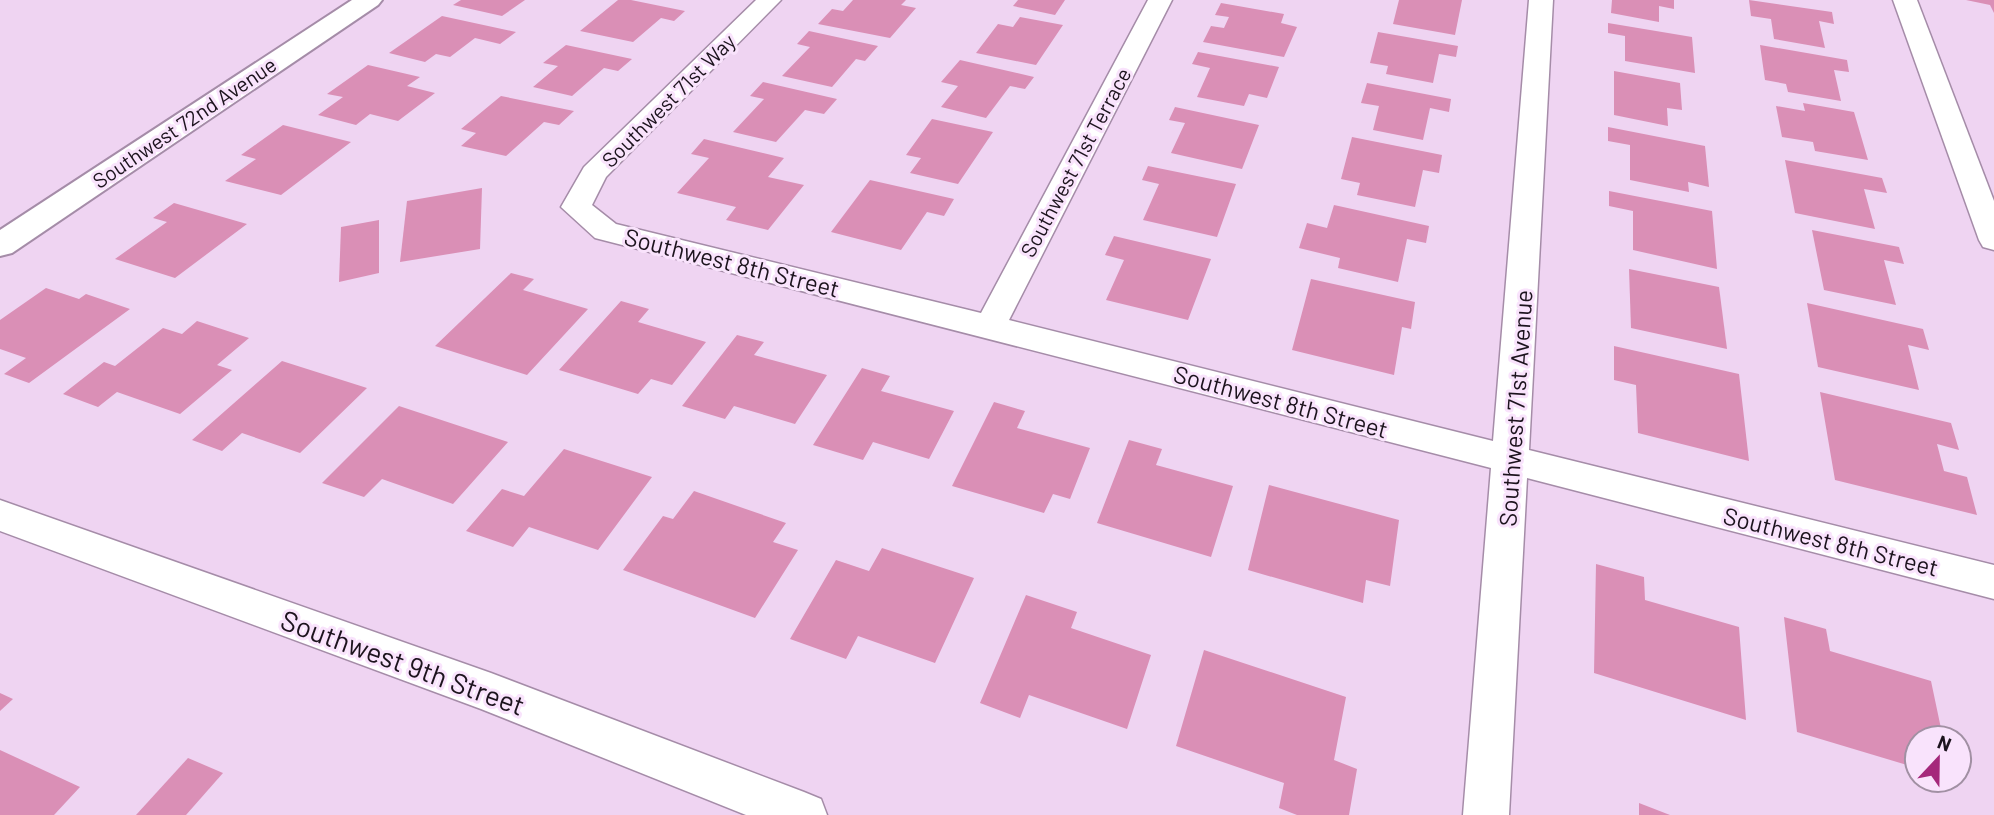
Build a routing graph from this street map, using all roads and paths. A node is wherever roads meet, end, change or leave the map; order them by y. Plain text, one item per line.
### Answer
1 (369, 0) edge
2 (769, 0) edge
3 (1160, 0) edge
4 (1541, 0) edge
5 (1905, 0) edge
6 (576, 207) joint
7 (1994, 240) edge
8 (0, 245) edge
9 (991, 324) junction
10 (1511, 462) junction
11 (0, 515) edge
12 (1994, 582) edge
13 (804, 815) edge
14 (1486, 815) edge

1 - 8 street, Southwest 72nd Avenue
2 - 6 street, Southwest 71st Way
3 - 9 street, Southwest 71st Terrace
4 - 10 street, Southwest 71st Avenue
5 - 7 street
6 - 9 street, Southwest 8th Street
9 - 10 street, Southwest 8th Street
10 - 12 street, Southwest 8th Street
10 - 14 street, Southwest 71st Avenue
11 - 13 street, Southwest 9th Street

